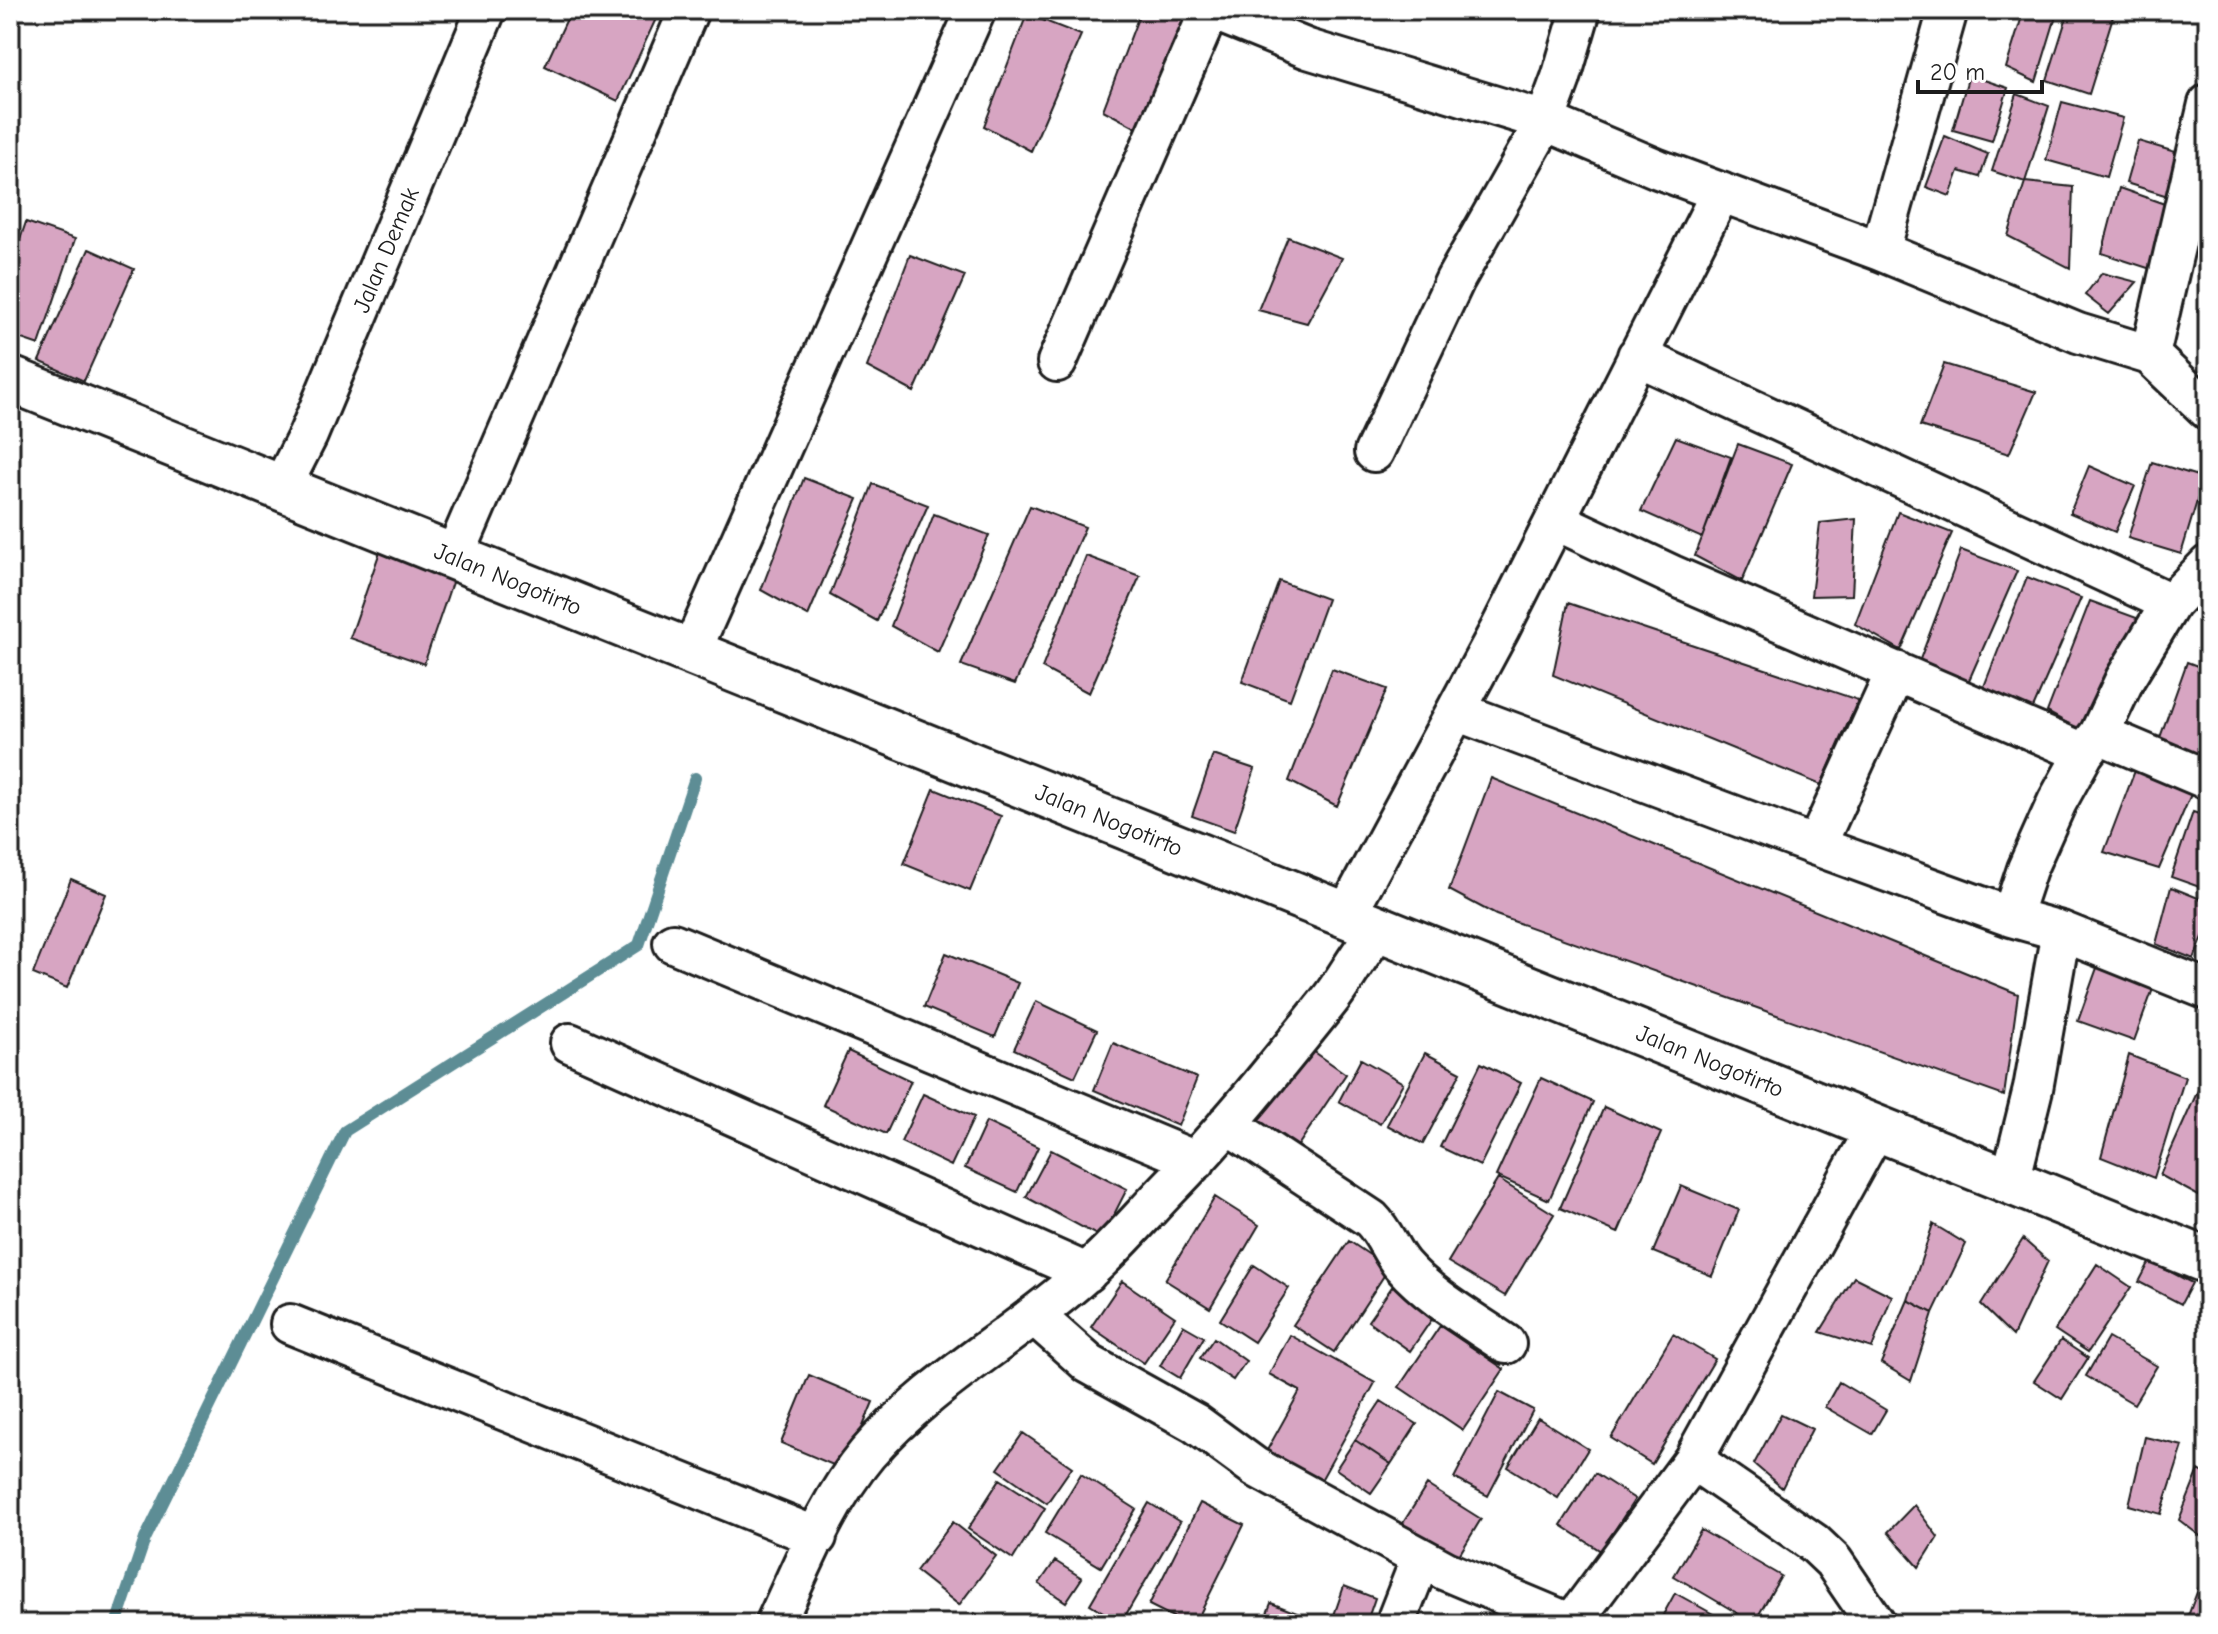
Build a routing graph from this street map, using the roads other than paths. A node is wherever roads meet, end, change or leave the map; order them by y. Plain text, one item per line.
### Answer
1 (486, 10) edge
2 (689, 10) edge
3 (976, 10) edge
4 (1211, 10) edge
5 (1581, 10) edge
6 (1948, 10) edge
7 (2208, 104) edge
8 (1545, 121) junction
9 (1721, 192) junction
10 (1880, 251) junction
11 (2150, 355) junction
12 (1637, 356) junction
13 (1057, 362) dead end
14 (10, 379) edge
15 (2208, 410) edge
16 (1374, 452) dead end
17 (281, 488) junction
18 (1555, 520) junction
19 (454, 557) junction
20 (2208, 565) edge
21 (2171, 603) junction
22 (691, 652) junction
23 (1896, 671) junction
24 (1456, 711) junction
25 (2092, 744) junction
26 (2208, 780) edge
27 (1816, 846) junction
28 (2011, 917) junction
29 (1363, 922) junction
30 (2061, 931) junction
31 (673, 943) dead end
32 (2208, 990) edge
33 (570, 1043) dead end
34 (1227, 1124) junction
35 (1876, 1128) junction
36 (1196, 1161) junction
37 (2010, 1182) junction
38 (2208, 1261) edge
39 (1087, 1273) junction
40 (1034, 1315) junction
41 (290, 1324) dead end
42 (1506, 1344) dead end
43 (1693, 1460) junction
44 (817, 1537) junction
45 (1421, 1558) junction
46 (1572, 1623) edge
47 (775, 1624) edge
48 (1395, 1624) edge
49 (1876, 1624) edge

1 - 17 street, Jalan Demak
2 - 19 street
3 - 22 street
4 - 8 street
4 - 13 street
5 - 8 street
6 - 10 street
7 - 11 street
8 - 9 street
8 - 16 street
9 - 10 street
9 - 12 street
10 - 11 street
11 - 15 street
12 - 18 street
12 - 21 street
14 - 17 street, Jalan Nogotirto
17 - 19 street, Jalan Nogotirto
18 - 23 street
18 - 24 street
19 - 22 street, Jalan Nogotirto
20 - 21 street
21 - 25 street
22 - 29 street, Jalan Nogotirto
23 - 25 street
23 - 27 street
24 - 27 street
24 - 29 street
25 - 26 street
25 - 28 street
27 - 28 street
28 - 30 street
29 - 34 street
29 - 35 street, Jalan Nogotirto
30 - 32 street
30 - 37 street
31 - 36 street
33 - 39 street
34 - 36 street
34 - 42 street
35 - 37 street, Jalan Nogotirto
35 - 43 street
36 - 39 street
37 - 38 street, Jalan Nogotirto
39 - 40 street
40 - 44 street
40 - 45 street
41 - 44 street
43 - 46 street
43 - 49 street
44 - 47 street
45 - 46 street
45 - 48 street

